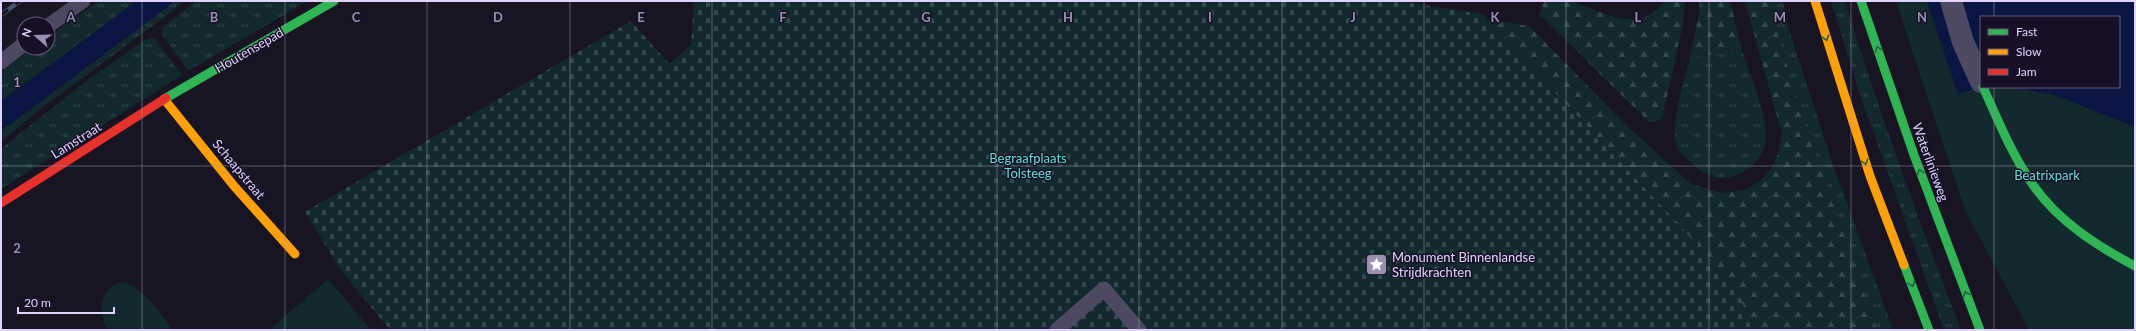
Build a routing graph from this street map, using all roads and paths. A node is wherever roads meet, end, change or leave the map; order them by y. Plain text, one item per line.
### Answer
1 (83, 1) edge
2 (334, 1) edge
3 (1815, 1) edge
4 (1861, 1) edge
5 (1951, 1) edge
6 (56, 20) edge
7 (16, 50) edge
8 (1, 62) edge
9 (1980, 80) edge
10 (1983, 88) edge
11 (164, 99) junction
12 (1, 203) edge
13 (295, 254) dead end
14 (2135, 266) edge
15 (1057, 330) edge
16 (1139, 330) edge
17 (1930, 330) edge
18 (1980, 330) edge

1 - 6 lane
2 - 11 street, Houtensepad
3 -> 17 street
18 -> 4 street, Waterlinieweg
5 - 9 street
7 - 8 lane
10 - 14 street
11 - 12 street, Lamstraat
11 - 13 street, Schaapstraat
15 - 16 lane

